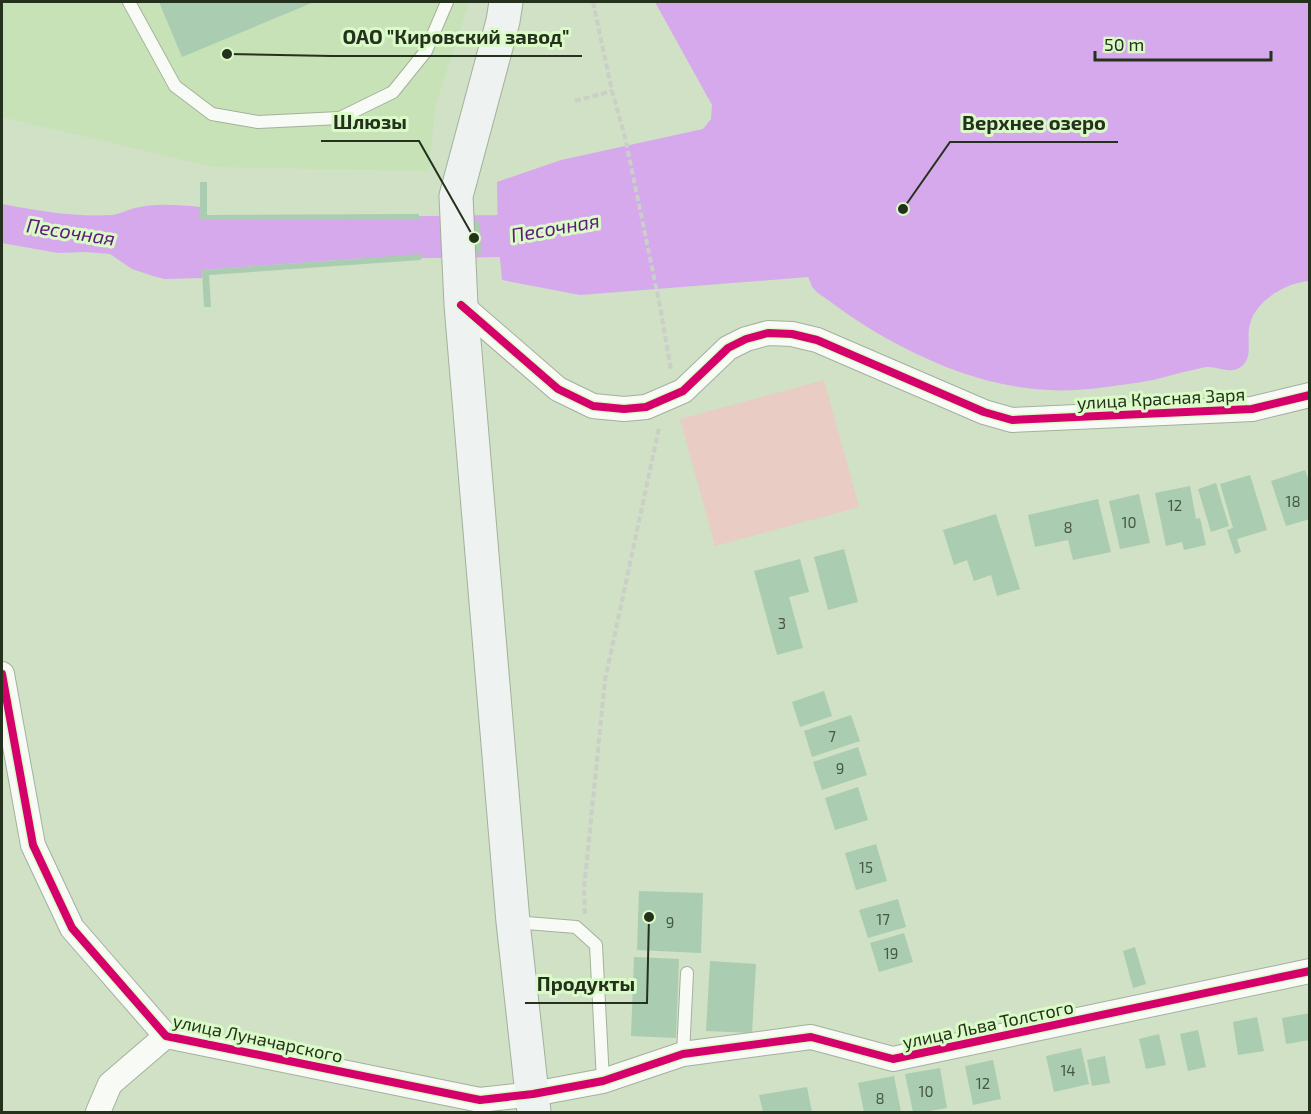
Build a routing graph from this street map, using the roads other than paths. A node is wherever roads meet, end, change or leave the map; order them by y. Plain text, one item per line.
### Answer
1 (129, 2) edge
2 (447, 2) edge
3 (506, 2) edge
4 (460, 290) junction
5 (1310, 395) edge
6 (2, 674) edge
7 (513, 922) junction
8 (1310, 971) edge
9 (687, 973) dead end
10 (166, 1036) junction
11 (683, 1054) junction
12 (603, 1080) junction
13 (534, 1103) edge
14 (98, 1113) edge

1 - 2 lane
3 - 4 main road
4 - 5 street, улица Красная Заря
4 - 7 main road
6 - 10 street, улица Луначарского
7 - 12 lane
7 - 13 main road
8 - 11 street, улица Льва Толстого
9 - 11 lane
10 - 13 street, улица Луначарского
10 - 14 street
11 - 12 street, улица Льва Толстого
12 - 13 street, улица Льва Толстого

